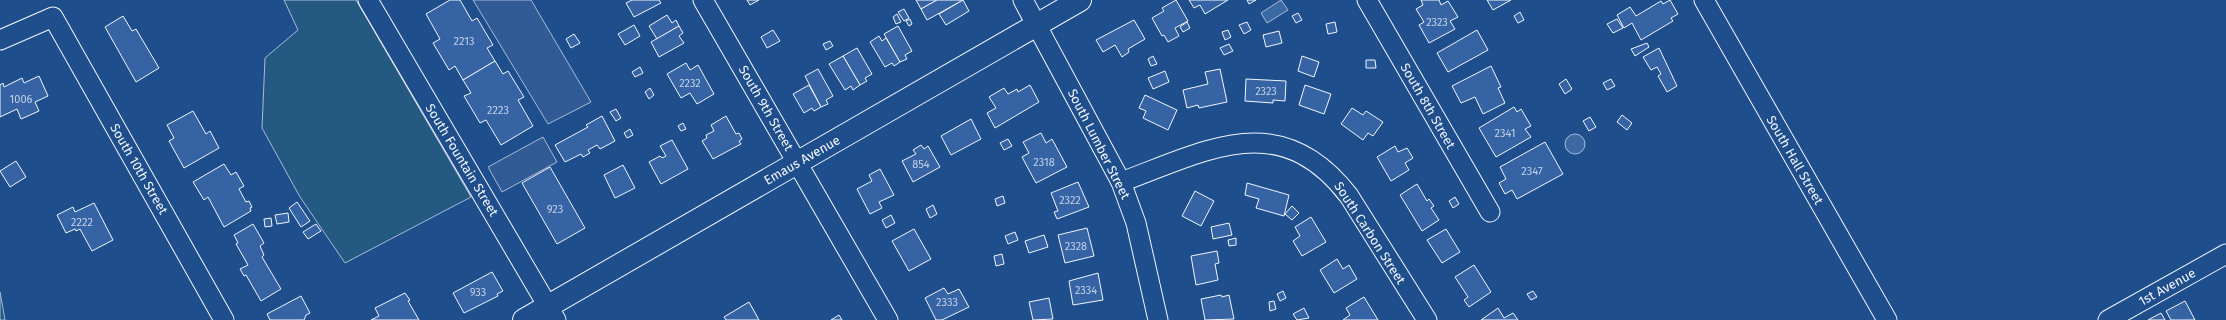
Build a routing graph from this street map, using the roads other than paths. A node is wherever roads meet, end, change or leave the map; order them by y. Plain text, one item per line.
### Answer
1 (368, 0) edge
2 (703, 0) edge
3 (1023, 0) edge
4 (1080, 0) edge
5 (1367, 0) edge
6 (1704, 0) edge
7 (1037, 24) junction
8 (0, 40) edge
9 (798, 162) junction
10 (1121, 182) junction
11 (1490, 212) dead end
12 (2226, 254) edge
13 (552, 313) edge
14 (224, 320) edge
15 (524, 320) edge
16 (888, 320) edge
17 (1158, 320) edge
18 (1427, 320) edge
19 (1887, 320) edge
20 (2108, 320) edge

1 - 13 street, South Fountain Street
2 - 9 street, South 9th Street
3 - 7 street, South Lumber Street
4 - 7 main road, Emaus Avenue
5 - 11 street, South 8th Street
6 - 19 street, South Hall Street
7 - 9 main road, Emaus Avenue
7 - 10 street, South Lumber Street
8 - 14 street, South 10th Street
9 - 13 main road, Emaus Avenue
9 - 16 street, South 9th Street
10 - 17 street, South Lumber Street
10 - 18 street, South Carbon Street
12 - 20 street, 1st Avenue
13 - 15 main road, Emaus Avenue

